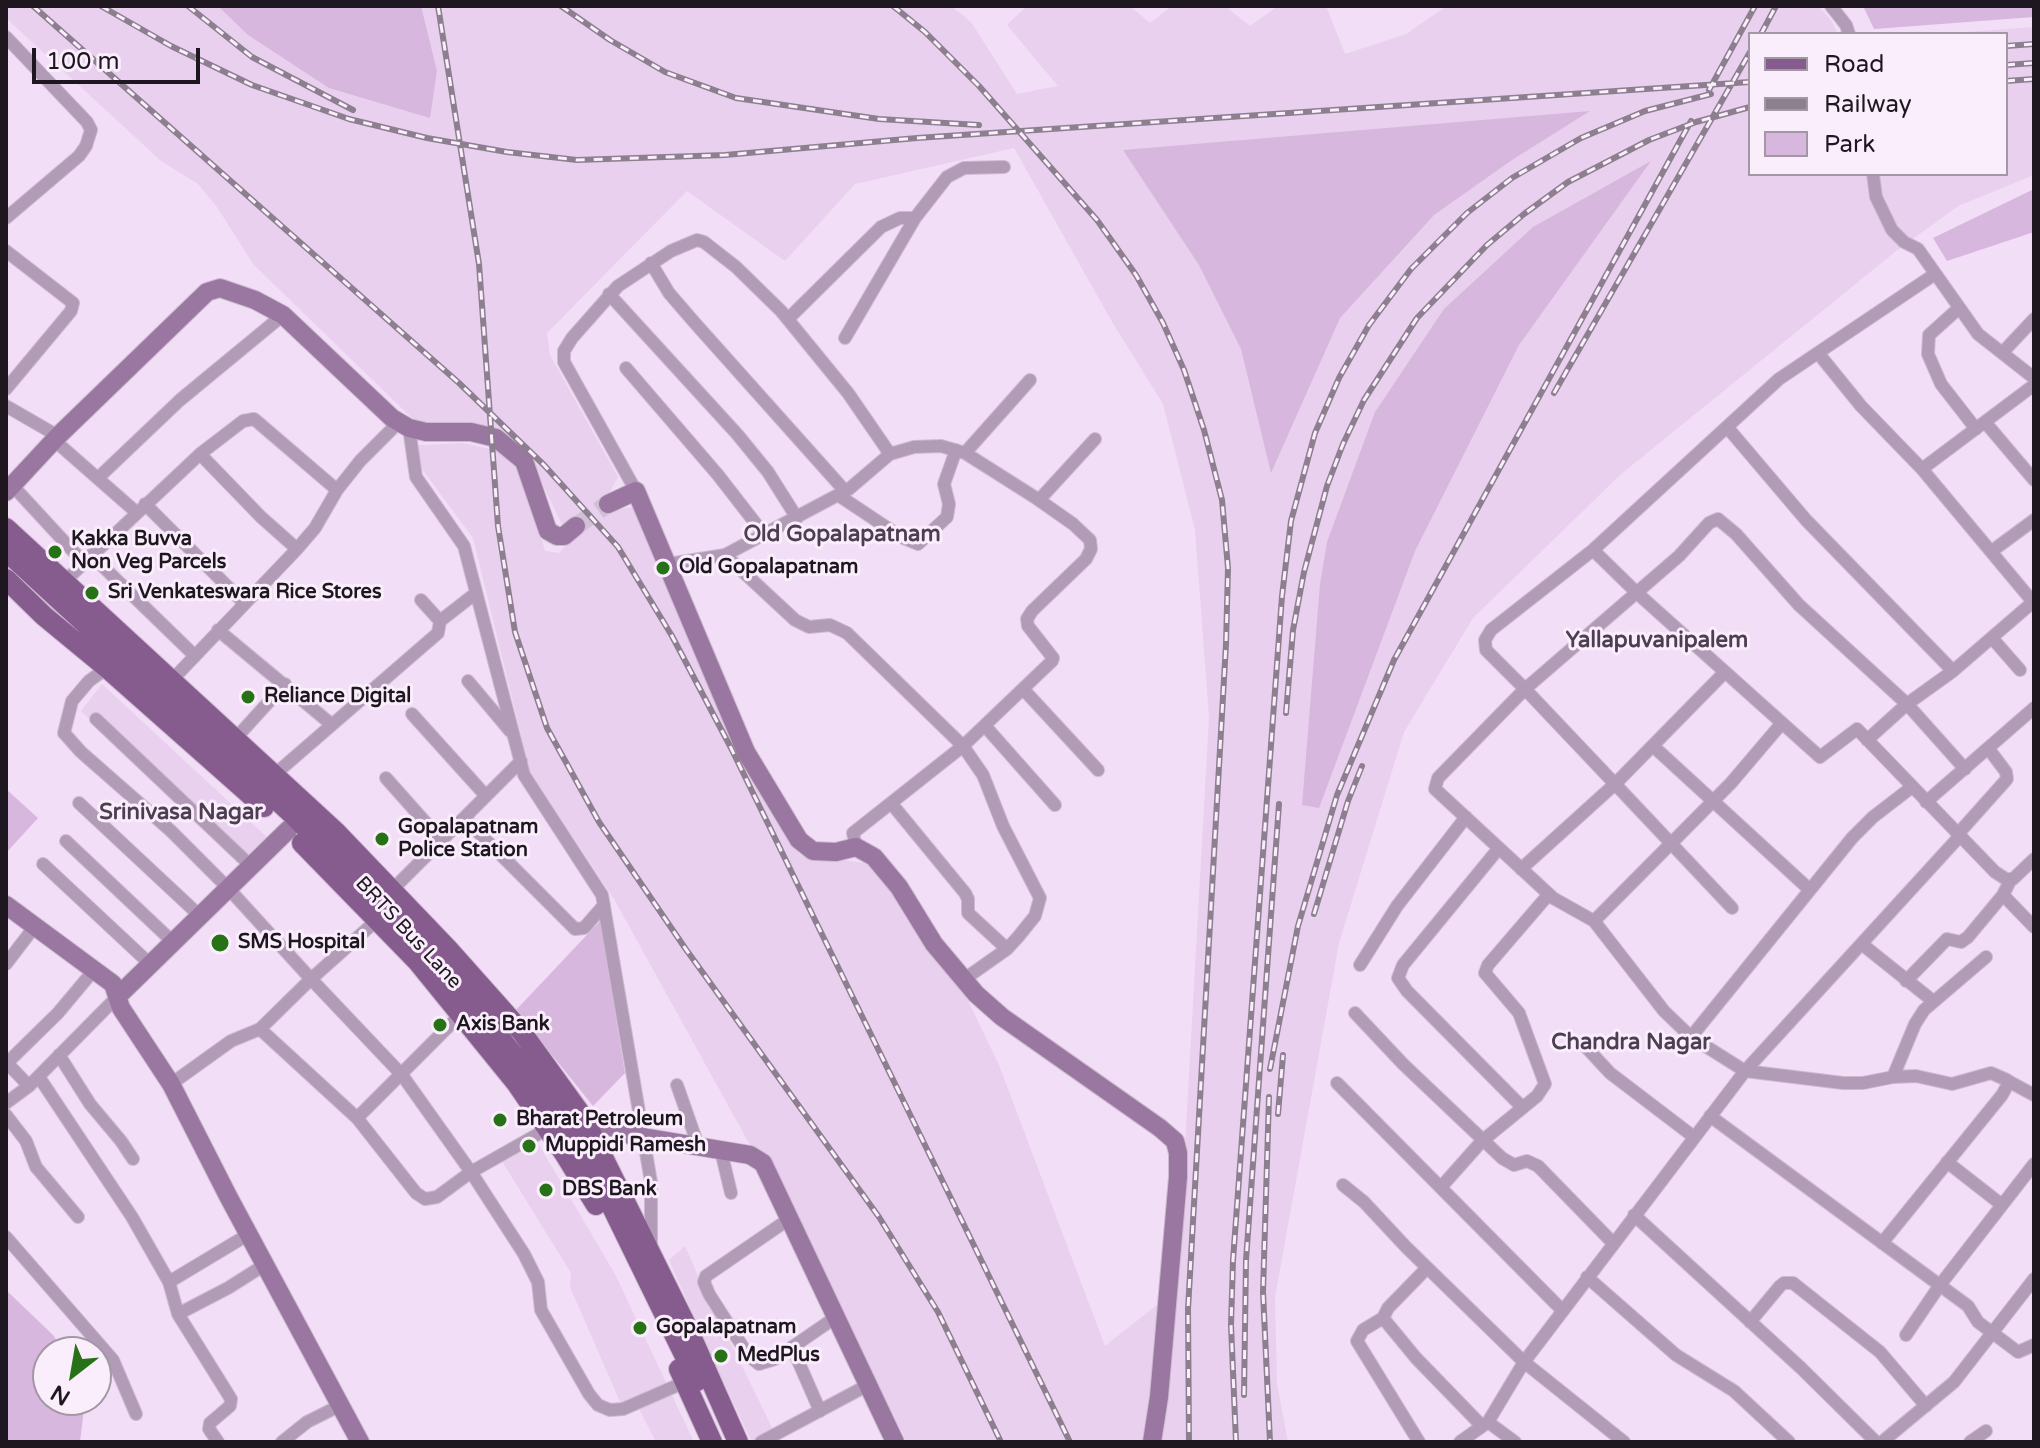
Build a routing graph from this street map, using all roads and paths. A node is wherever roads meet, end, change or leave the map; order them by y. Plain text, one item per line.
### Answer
1 (1831, 6) edge
2 (1848, 32) edge
3 (6, 37) edge
4 (1004, 167) dead end
5 (1873, 176) edge
6 (6, 218) edge
7 (915, 218) junction
8 (6, 251) edge
9 (651, 263) junction
10 (1935, 274) junction
11 (609, 294) junction
12 (1959, 308) junction
13 (283, 315) junction
14 (788, 319) junction
15 (2034, 319) edge
16 (845, 338) dead end
17 (2003, 352) junction
18 (1818, 353) junction
19 (6, 364) edge
20 (626, 368) dead end
21 (17, 375) junction
22 (2034, 378) edge
23 (1030, 380) dead end
24 (2034, 385) edge
25 (6, 389) edge
26 (6, 406) edge
27 (404, 425) junction
28 (1980, 425) junction
29 (1727, 427) junction
30 (56, 438) junction
31 (1095, 439) dead end
32 (961, 452) junction
33 (200, 454) junction
34 (890, 454) junction
35 (1922, 469) junction
36 (98, 478) junction
37 (2034, 480) edge
38 (10, 482) edge
39 (337, 490) junction
40 (636, 491) junction
41 (841, 493) junction
42 (1039, 500) junction
43 (608, 504) tunnel mouth
44 (140, 508) junction
45 (797, 518) junction
46 (2034, 520) edge
47 (576, 526) tunnel mouth
48 (6, 528) edge
49 (763, 533) junction
50 (297, 549) junction
51 (1593, 550) junction
52 (6, 551) edge
53 (1992, 551) junction
54 (725, 555) junction
55 (87, 559) junction
56 (668, 564) junction
57 (6, 579) edge
58 (65, 581) junction
59 (476, 593) junction
60 (1637, 593) junction
61 (421, 600) dead end
62 (2034, 602) edge
63 (244, 603) junction
64 (440, 621) junction
65 (218, 630) junction
66 (1992, 638) junction
67 (195, 656) junction
68 (107, 668) junction
69 (2020, 670) dead end
70 (1953, 671) junction
71 (1725, 672) junction
72 (172, 680) junction
73 (468, 681) dead end
74 (285, 684) junction
75 (1525, 689) junction
76 (1024, 690) junction
77 (1907, 704) junction
78 (2034, 708) edge
79 (412, 714) dead end
80 (96, 719) dead end
81 (1782, 723) junction
82 (331, 724) junction
83 (985, 726) junction
84 (514, 737) junction
85 (235, 739) junction
86 (1867, 740) junction
87 (963, 746) junction
88 (1653, 746) junction
89 (1988, 748) junction
90 (521, 761) junction
91 (1965, 769) junction
92 (1098, 770) dead end
93 (274, 775) junction
94 (386, 778) dead end
95 (1615, 784) junction
96 (1912, 787) junction
97 (486, 796) junction
98 (1712, 800) junction
99 (1926, 802) junction
100 (79, 803) dead end
101 (891, 803) junction
102 (1055, 805) dead end
103 (1466, 817) junction
104 (464, 818) junction
105 (289, 829) junction
106 (1958, 836) junction
107 (66, 841) dead end
108 (442, 841) junction
109 (1671, 842) junction
110 (856, 847) junction
111 (1499, 848) junction
112 (2034, 859) edge
113 (43, 864) dead end
114 (251, 866) junction
115 (1521, 869) junction
116 (2011, 879) junction
117 (228, 888) junction
118 (392, 890) junction
119 (1810, 890) junction
120 (1549, 894) junction
121 (2003, 895) junction
122 (604, 905) junction
123 (6, 906) edge
124 (1732, 908) dead end
125 (200, 916) junction
126 (377, 920) junction
127 (1594, 921) junction
128 (35, 926) junction
129 (2034, 927) edge
130 (174, 943) junction
131 (1863, 945) junction
132 (1007, 949) junction
133 (1986, 957) dead end
134 (6, 964) edge
135 (150, 964) junction
136 (1360, 965) dead end
137 (94, 970) junction
138 (311, 979) junction
139 (963, 980) junction
140 (1906, 981) junction
141 (117, 997) junction
142 (1933, 1001) junction
143 (1355, 1013) dead end
144 (460, 1015) junction
145 (260, 1029) junction
146 (1691, 1037) junction
147 (1585, 1046) dead end
148 (59, 1055) junction
149 (6, 1063) edge
150 (1745, 1071) junction
151 (402, 1075) junction
152 (39, 1077) junction
153 (1893, 1077) junction
154 (2008, 1081) junction
155 (1337, 1083) dead end
156 (171, 1084) junction
157 (677, 1085) dead end
158 (29, 1086) junction
159 (2034, 1095) edge
160 (6, 1103) edge
161 (1522, 1107) junction
162 (6, 1115) edge
163 (1710, 1116) junction
164 (357, 1118) junction
165 (565, 1123) junction
166 (643, 1137) junction
167 (1694, 1137) junction
168 (1482, 1141) junction
169 (699, 1148) junction
170 (721, 1151) junction
171 (133, 1159) dead end
172 (1947, 1162) junction
173 (2034, 1164) edge
174 (471, 1172) junction
175 (1343, 1185) dead end
176 (1442, 1186) junction
177 (731, 1193) dead end
178 (2002, 1205) junction
179 (1634, 1215) junction
180 (78, 1217) dead end
181 (789, 1219) junction
182 (249, 1234) junction
183 (6, 1237) edge
184 (1613, 1243) junction
185 (1882, 1243) junction
186 (651, 1251) junction
187 (266, 1264) junction
188 (1427, 1268) junction
189 (1587, 1277) junction
190 (2034, 1279) edge
191 (169, 1282) junction
192 (1940, 1285) junction
193 (1562, 1310) junction
194 (178, 1314) junction
195 (836, 1317) junction
196 (1383, 1318) junction
197 (1750, 1322) junction
198 (1993, 1332) junction
199 (1906, 1335) dead end
200 (2034, 1345) edge
201 (792, 1347) junction
202 (1524, 1362) junction
203 (685, 1382) junction
204 (868, 1385) junction
205 (341, 1405) junction
206 (1926, 1406) junction
207 (820, 1411) junction
208 (136, 1414) dead end
209 (1485, 1424) junction
210 (1986, 1431) dead end
211 (781, 1437) edge
212 (218, 1442) edge
213 (282, 1442) edge
214 (360, 1442) edge
215 (712, 1442) edge
216 (726, 1442) edge
217 (738, 1442) edge
218 (761, 1442) edge
219 (895, 1442) edge
220 (1152, 1442) edge
221 (1419, 1442) edge
222 (1460, 1442) edge
223 (1515, 1442) edge
224 (1624, 1442) edge
225 (1787, 1442) edge
226 (1879, 1442) edge
227 (1970, 1442) edge

1 - 2 street
3 - 6 street
4 - 7 street
5 - 10 street
7 - 14 street
7 - 16 street
8 - 21 street
9 - 11 street
9 - 14 street
9 - 41 street
10 - 12 street
10 - 18 street
11 - 40 street
11 - 45 street
12 - 17 street
12 - 28 street
13 - 27 street
13 - 30 street
13 - 36 street
14 - 34 street
15 - 17 street
17 - 22 street
18 - 29 street
18 - 35 street
19 - 21 street
20 - 49 street
21 - 25 street
23 - 32 street
24 - 28 street
26 - 30 street
27 - 39 street
27 - 47 street
27 - 59 street
28 - 35 street
28 - 37 street
29 - 51 street
29 - 70 street
30 - 36 street
30 - 38 street
31 - 42 street
32 - 34 street
32 - 41 street
32 - 42 street
33 - 39 street
33 - 44 street
33 - 50 street
34 - 41 street
35 - 53 street
36 - 44 street
38 - 55 street
39 - 50 street
40 - 43 street
40 - 56 street
41 - 45 street
42 - 76 street
44 - 55 street
44 - 63 street
45 - 49 street
46 - 53 street
48 - 58 main road
49 - 54 street
50 - 63 street
51 - 60 street
51 - 75 street
52 - 165 main road, BRTS Bus Lane
53 - 62 street
54 - 56 street
54 - 87 street
55 - 58 street
55 - 67 street
56 - 110 street
57 - 68 main road
58 - 72 main road
59 - 64 street
59 - 84 street
60 - 71 street
60 - 75 street
60 - 77 street
61 - 64 street
62 - 66 street
63 - 65 street
64 - 82 street
65 - 67 street
65 - 74 street
66 - 69 street
66 - 70 street
67 - 72 street
68 - 105 main road
68 - 117 street
70 - 77 street
71 - 81 street
71 - 88 street
72 - 85 main road
73 - 84 street
74 - 82 street
74 - 85 street
75 - 95 street
75 - 103 street
76 - 83 street
76 - 92 street
77 - 86 street
77 - 91 street
78 - 89 street
79 - 97 street
80 - 114 street
81 - 86 street
81 - 98 street
82 - 93 street
83 - 87 street
83 - 102 street
84 - 90 street
85 - 93 main road
86 - 96 street
87 - 101 street
87 - 132 street
88 - 95 street
88 - 98 street
89 - 91 street
89 - 106 street
90 - 97 street
90 - 122 street
91 - 99 street
93 - 118 main road
94 - 108 street
95 - 109 street
95 - 115 street
96 - 99 street
96 - 119 street
97 - 104 street
98 - 109 street
98 - 119 street
99 - 106 street
100 - 125 street
101 - 110 street
101 - 132 street
103 - 111 street
103 - 136 street
104 - 108 street
104 - 122 street
105 - 114 street
105 - 126 main road
106 - 116 street
106 - 131 street
107 - 130 street
108 - 118 street
109 - 124 street
109 - 127 street
110 - 139 street
111 - 115 street
111 - 161 street
112 - 116 street
113 - 135 street
114 - 117 street
115 - 120 street
116 - 121 street
117 - 125 street
117 - 138 street
118 - 165 main road
119 - 146 street
120 - 127 street
120 - 161 street
121 - 129 street
121 - 140 street
122 - 166 street
123 - 128 street
125 - 130 street
126 - 138 street
126 - 144 main road
127 - 146 street
128 - 134 street
128 - 137 street
130 - 135 street
131 - 140 street
131 - 150 street
132 - 139 street
133 - 142 street
135 - 141 street
137 - 141 street
137 - 149 street
138 - 145 street
138 - 151 street
139 - 220 street
140 - 142 street
141 - 148 street
141 - 156 street
142 - 153 street
143 - 168 street
144 - 151 street
144 - 165 main road
145 - 156 street
145 - 164 street
146 - 150 street
147 - 167 street
148 - 152 street
148 - 171 street
149 - 158 street
150 - 153 street
150 - 163 street
151 - 164 street
151 - 174 street
152 - 158 street
152 - 191 street
153 - 154 street
154 - 159 street
154 - 172 street
155 - 176 street
156 - 182 street
157 - 169 street
158 - 160 street
161 - 168 street
162 - 180 street
163 - 167 street
163 - 185 street
164 - 174 street
165 - 166 street
165 - 174 street
165 - 186 main road
165 - 203 main road
165 - 216 main road, BRTS Bus Lane
166 - 169 street
166 - 186 street
167 - 179 street
168 - 176 street
168 - 184 street
169 - 170 street
170 - 177 street
170 - 181 street
172 - 178 street
172 - 185 street
173 - 178 street
174 - 203 street
175 - 188 street
176 - 193 street
178 - 192 street
179 - 184 street
179 - 197 street
181 - 195 street
181 - 201 street
182 - 187 street
182 - 191 street
183 - 208 street
184 - 189 street
185 - 192 street
186 - 217 main road
187 - 194 street
187 - 205 street
188 - 196 street
188 - 202 street
189 - 193 street
189 - 225 street
190 - 198 street
191 - 194 street
192 - 198 street
192 - 199 street
193 - 202 street
194 - 212 street
195 - 201 street
195 - 204 street
196 - 209 street
196 - 221 street
197 - 206 street
197 - 226 street
198 - 200 street
198 - 206 street
201 - 207 street
202 - 209 street
202 - 224 street
203 - 215 main road
204 - 207 street
204 - 219 street
205 - 213 street
205 - 214 street
206 - 226 street
207 - 211 street
209 - 222 street
209 - 223 street
210 - 227 street
211 - 218 street

